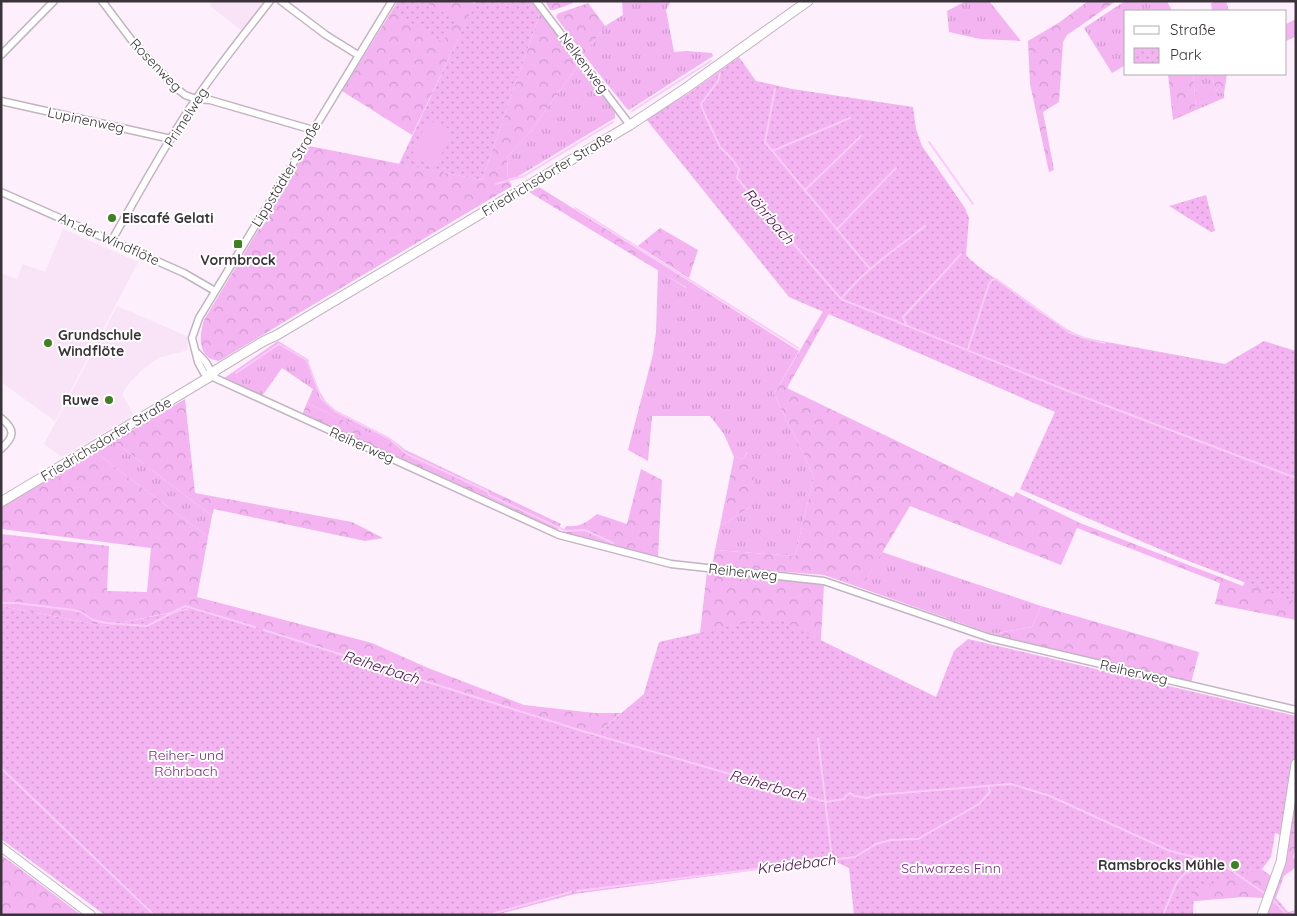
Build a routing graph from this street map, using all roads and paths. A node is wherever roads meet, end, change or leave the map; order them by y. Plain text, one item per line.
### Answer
1 (54, 1) edge
2 (102, 1) edge
3 (270, 1) edge
4 (281, 1) edge
5 (392, 1) edge
6 (536, 1) edge
7 (808, 1) edge
8 (1, 54) edge
9 (358, 56) junction
10 (196, 99) junction
11 (1, 101) edge
12 (630, 125) junction
13 (313, 130) junction
14 (171, 139) junction
15 (1, 192) edge
16 (112, 240) junction
17 (215, 291) junction
18 (211, 376) junction
19 (1, 418) edge
20 (1, 449) edge
21 (1, 502) edge
22 (1296, 710) edge
23 (1296, 764) edge
24 (1295, 782) edge
25 (1, 847) edge
26 (91, 915) edge
27 (1262, 915) edge

1 - 8 street
2 - 10 street, Rosenweg
3 - 10 street, Primelweg
4 - 9 street
5 - 9 street, Lippstädter Straße
6 - 12 street, Nelkenweg
7 - 12 main road, Friedrichsdorfer Straße
9 - 13 street, Lippstädter Straße
10 - 13 street, Rosenweg
10 - 14 street, Primelweg
11 - 14 street, Lupinenweg
12 - 18 main road, Friedrichsdorfer Straße
13 - 17 street, Lippstädter Straße
14 - 16 street, Primelweg
15 - 16 street, An der Windflöte
16 - 17 street, An der Windflöte
17 - 18 street, Lippstädter Straße
18 - 21 main road, Friedrichsdorfer Straße
18 - 22 street, Reiherweg
19 - 20 street
23 - 24 main road
24 - 27 main road
25 - 26 street

